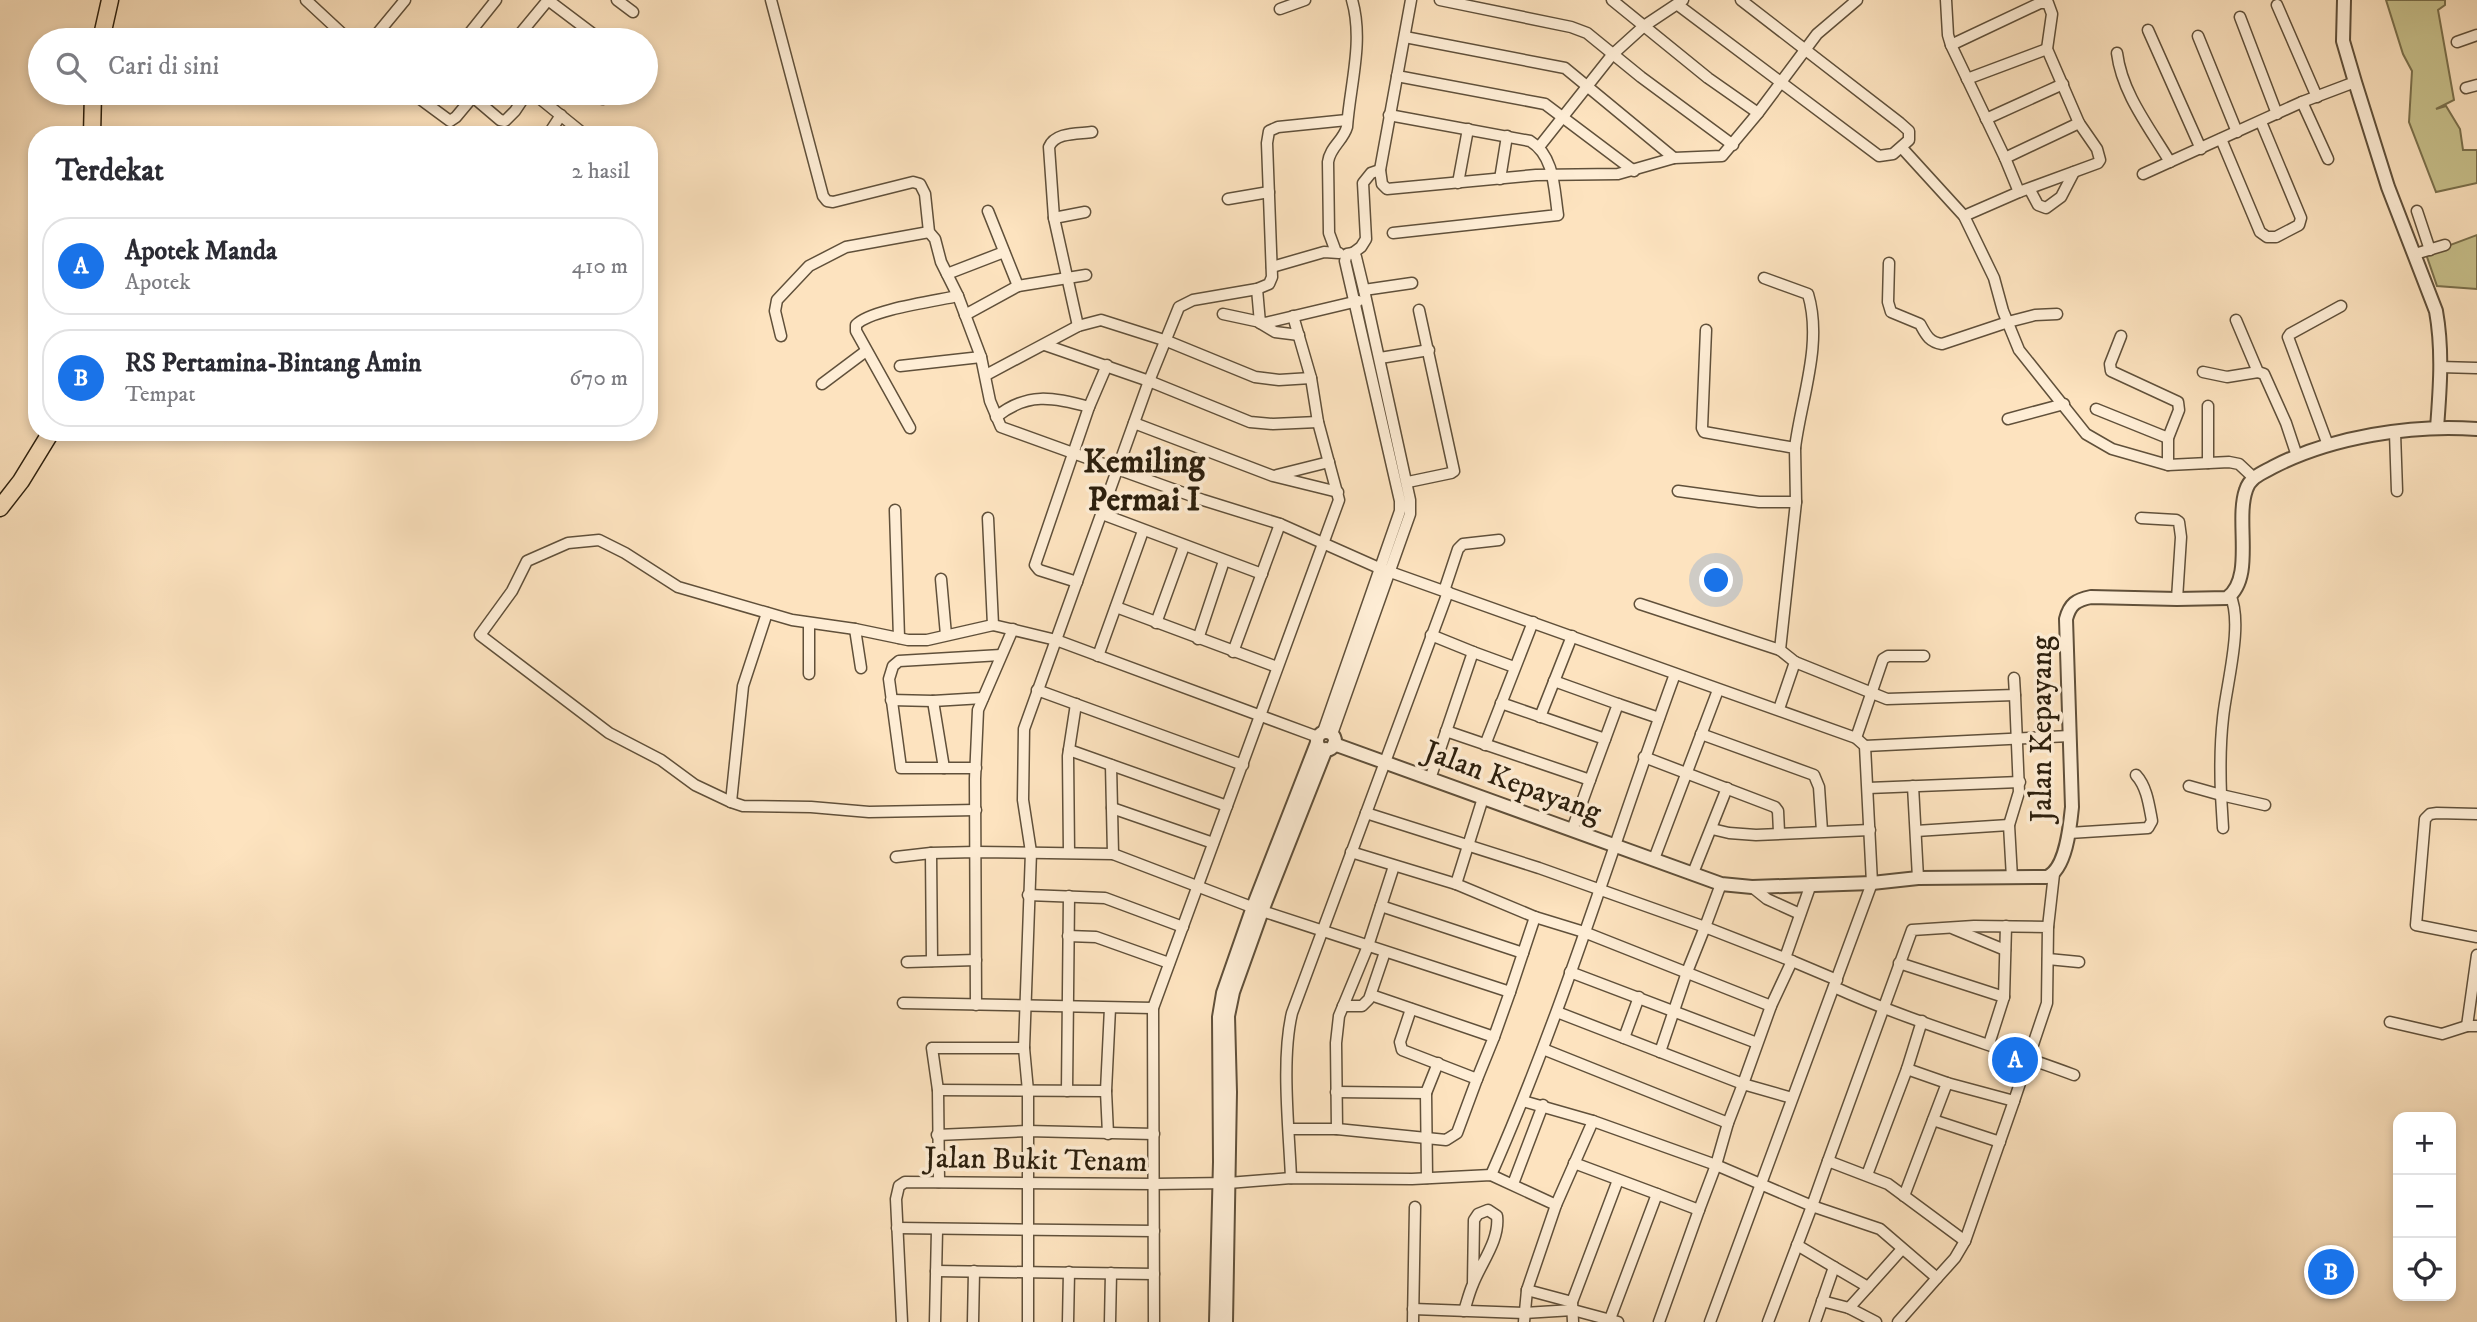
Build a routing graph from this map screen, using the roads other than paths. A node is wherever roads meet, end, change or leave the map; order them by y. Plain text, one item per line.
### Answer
1 (110, 0) edge
2 (306, 0) edge
3 (405, 0) edge
4 (496, 0) edge
5 (548, 0) edge
6 (617, 0) edge
7 (771, 0) edge
8 (1305, 0) edge
9 (1352, 0) edge
10 (1411, 0) edge
11 (1440, 0) edge
12 (1612, 0) edge
13 (1741, 0) edge
14 (1857, 0) edge
15 (1946, 0) edge
16 (2344, 0) edge
17 (1681, 3) edge
18 (2277, 5) dead end
19 (1280, 9) dead end
20 (633, 12) dead end
21 (2240, 18) dead end
22 (1644, 26) junction
23 (104, 28) edge
24 (336, 28) edge
25 (382, 28) edge
26 (474, 28) edge
27 (525, 28) edge
28 (585, 28) edge
29 (2148, 30) dead end
30 (2198, 36) dead end
31 (2477, 36) edge
32 (1405, 37) junction
33 (2457, 42) dead end
34 (1951, 45) junction
35 (1805, 49) junction
36 (2047, 49) junction
37 (2116, 53) dead end
38 (1612, 55) junction
39 (1397, 75) junction
40 (1967, 79) junction
41 (1780, 82) junction
42 (2355, 82) junction
43 (2063, 84) junction
44 (1587, 85) junction
45 (2317, 97) junction
46 (2302, 102) junction
47 (93, 105) edge
48 (430, 105) edge
49 (466, 105) edge
50 (485, 105) edge
51 (519, 105) edge
52 (548, 105) edge
53 (1758, 113) junction
54 (2277, 114) junction
55 (561, 115) junction
56 (1389, 116) junction
57 (1564, 117) junction
58 (1986, 119) junction
59 (1347, 120) junction
60 (2261, 122) junction
61 (2079, 123) junction
62 (92, 126) edge
63 (554, 126) edge
64 (574, 126) edge
65 (1468, 129) junction
66 (1092, 132) dead end
67 (2238, 132) junction
68 (1507, 136) junction
69 (2221, 139) junction
70 (1733, 145) junction
71 (1539, 147) junction
72 (1902, 148) junction
73 (2201, 149) junction
74 (1674, 158) junction
75 (2005, 158) junction
76 (2328, 159) dead end
77 (2170, 162) junction
78 (1380, 170) junction
79 (1634, 171) junction
80 (2074, 172) junction
81 (2143, 174) dead end
82 (1552, 175) junction
83 (1500, 179) junction
84 (1458, 183) junction
85 (2030, 190) junction
86 (1269, 192) junction
87 (2019, 192) junction
88 (1228, 199) dead end
89 (988, 211) dead end
90 (2417, 211) dead end
91 (1085, 212) dead end
92 (1965, 216) junction
93 (1055, 218) junction
94 (929, 232) junction
95 (1393, 233) dead end
96 (2445, 245) dead end
97 (2430, 250) junction
98 (1004, 252) junction
99 (1345, 254) junction
100 (2415, 254) junction
101 (1889, 263) dead end
102 (1272, 267) junction
103 (947, 274) junction
104 (1086, 275) dead end
105 (1066, 278) junction
106 (1764, 278) dead end
107 (1412, 283) dead end
108 (1018, 286) junction
109 (1258, 289) junction
110 (1365, 294) junction
111 (958, 296) junction
112 (1354, 302) junction
113 (2341, 306) dead end
114 (1419, 310) dead end
115 (1223, 314) dead end
116 (2057, 314) dead end
117 (965, 315) junction
118 (1293, 316) junction
119 (2236, 320) dead end
120 (2008, 322) junction
121 (1259, 323) junction
122 (1078, 326) junction
123 (1706, 330) dead end
124 (1299, 335) junction
125 (781, 336) dead end
126 (2121, 336) dead end
127 (1167, 341) junction
128 (1045, 345) junction
129 (1429, 350) junction
130 (866, 351) junction
131 (981, 356) junction
132 (1380, 358) junction
133 (1107, 365) junction
134 (900, 366) dead end
135 (2440, 367) junction
136 (2476, 368) edge
137 (2203, 372) dead end
138 (2258, 372) junction
139 (986, 375) junction
140 (1311, 378) junction
141 (1149, 382) junction
142 (822, 384) dead end
143 (2064, 404) junction
144 (2208, 406) dead end
145 (1089, 407) junction
146 (2096, 409) dead end
147 (996, 417) junction
148 (2008, 419) dead end
149 (1318, 422) junction
150 (1134, 423) junction
151 (911, 428) dead end
152 (2437, 428) junction
153 (2477, 429) edge
154 (2395, 433) junction
155 (2168, 438) junction
156 (45, 441) edge
157 (2328, 445) junction
158 (1795, 448) junction
159 (1074, 452) junction
160 (2297, 456) junction
161 (1329, 462) junction
162 (2208, 463) junction
163 (2168, 466) junction
164 (1119, 469) junction
165 (1273, 475) junction
166 (2254, 478) junction
167 (1408, 482) junction
168 (1678, 491) dead end
169 (2397, 491) dead end
170 (1338, 492) junction
171 (1796, 502) junction
172 (0, 508) edge
173 (895, 510) dead end
174 (1102, 514) junction
175 (988, 518) dead end
176 (2141, 518) dead end
177 (1280, 524) junction
178 (1143, 531) junction
179 (1499, 540) dead end
180 (1325, 542) junction
181 (1184, 546) junction
182 (1224, 561) junction
183 (1384, 570) junction
184 (1262, 574) junction
185 (941, 579) dead end
186 (1077, 582) junction
187 (1446, 592) junction
188 (2231, 595) junction
189 (2177, 599) junction
190 (1640, 604) dead end
191 (1116, 607) junction
192 (767, 613) junction
193 (1533, 622) junction
194 (810, 623) junction
195 (1156, 623) junction
196 (993, 625) junction
197 (855, 629) junction
198 (1013, 629) junction
199 (946, 635) junction
200 (1431, 635) junction
201 (1572, 636) junction
202 (899, 638) junction
203 (1198, 639) junction
204 (1056, 640) junction
205 (1780, 650) junction
206 (1233, 652) junction
207 (1473, 652) junction
208 (1001, 655) junction
209 (1098, 656) junction
210 (1924, 656) dead end
211 (1795, 662) junction
212 (1277, 667) junction
213 (1514, 667) junction
214 (861, 668) dead end
215 (809, 674) dead end
216 (1675, 674) junction
217 (2014, 678) dead end
218 (1554, 681) junction
219 (1037, 690) junction
220 (1718, 690) junction
221 (1871, 693) junction
222 (2015, 695) junction
223 (983, 698) junction
224 (891, 700) junction
225 (933, 701) junction
226 (1501, 703) junction
227 (1076, 704) junction
228 (1618, 704) junction
229 (1779, 709) junction
230 (1259, 715) junction
231 (1540, 717) junction
232 (1659, 718) junction
233 (1446, 731) junction
234 (1702, 734) junction
235 (2070, 736) junction
236 (1856, 738) junction
237 (2017, 738) junction
238 (1605, 739) junction
239 (1325, 740) junction
240 (1485, 744) junction
241 (1865, 746) junction
242 (1069, 750) junction
243 (1644, 757) junction
244 (1384, 762) junction
245 (1111, 765) junction
246 (1243, 765) junction
247 (944, 768) junction
248 (976, 768) junction
249 (1686, 773) junction
250 (2136, 775) dead end
251 (1430, 779) junction
252 (1590, 780) junction
253 (2020, 782) junction
254 (1913, 786) junction
255 (2189, 786) dead end
256 (1868, 788) junction
257 (1727, 789) junction
258 (2221, 794) junction
259 (1483, 798) junction
260 (731, 802) junction
261 (2265, 804) dead end
262 (1227, 806) junction
263 (1112, 808) junction
264 (976, 810) junction
265 (1366, 813) junction
266 (2477, 814) edge
267 (2009, 825) junction
268 (2223, 828) dead end
269 (1712, 829) junction
270 (1870, 830) junction
271 (1572, 831) junction
272 (1822, 831) junction
273 (1916, 831) junction
274 (1779, 832) junction
275 (2069, 833) junction
276 (1213, 844) junction
277 (1614, 845) junction
278 (1469, 847) junction
279 (976, 852) junction
280 (1031, 852) junction
281 (1069, 852) junction
282 (1351, 852) junction
283 (931, 853) junction
284 (1113, 854) junction
285 (896, 857) dead end
286 (1654, 859) junction
287 (1394, 866) junction
288 (1693, 873) junction
289 (2054, 874) junction
290 (1918, 878) junction
291 (2012, 878) junction
292 (1872, 883) junction
293 (1456, 884) junction
294 (1721, 884) junction
295 (1811, 884) junction
296 (1199, 885) junction
297 (1752, 887) junction
298 (1600, 889) junction
299 (1028, 895) junction
300 (1069, 896) junction
301 (1381, 906) junction
302 (1257, 909) junction
303 (1800, 914) junction
304 (1535, 917) junction
305 (2006, 926) junction
306 (1183, 927) junction
307 (1705, 927) junction
308 (1950, 927) junction
309 (2048, 927) junction
310 (1323, 930) junction
311 (1584, 932) junction
312 (1068, 936) junction
313 (2477, 937) edge
314 (1368, 946) junction
315 (2005, 950) junction
316 (1385, 952) junction
317 (1523, 953) junction
318 (2477, 955) edge
319 (2048, 959) junction
320 (976, 960) junction
321 (1788, 960) junction
322 (932, 961) junction
323 (907, 962) dead end
324 (2079, 962) dead end
325 (1169, 963) junction
326 (1899, 963) junction
327 (1570, 972) junction
328 (1687, 972) junction
329 (1836, 983) junction
330 (1510, 992) junction
331 (1371, 995) junction
332 (1639, 997) junction
333 (2004, 997) junction
334 (903, 1003) dead end
335 (976, 1006) junction
336 (1026, 1006) junction
337 (1343, 1006) junction
338 (1771, 1006) junction
339 (1066, 1007) junction
340 (1110, 1008) junction
341 (1153, 1008) junction
342 (1411, 1009) junction
343 (1882, 1009) junction
344 (1675, 1011) junction
345 (1557, 1012) junction
346 (1922, 1021) junction
347 (2390, 1022) dead end
348 (2472, 1026) edge
349 (1494, 1037) junction
350 (1624, 1038) junction
351 (1757, 1043) junction
352 (1989, 1044) junction
353 (1024, 1048) junction
354 (1543, 1049) junction
355 (1660, 1052) junction
356 (2029, 1058) junction
357 (1438, 1063) junction
358 (1907, 1069) junction
359 (2074, 1075) dead end
360 (1477, 1079) junction
361 (1947, 1083) junction
362 (1743, 1084) junction
363 (938, 1090) junction
364 (1028, 1091) junction
365 (1067, 1091) junction
366 (1106, 1091) junction
367 (1336, 1092) junction
368 (1426, 1093) junction
369 (1792, 1098) junction
370 (1524, 1101) junction
371 (2014, 1101) junction
372 (1543, 1105) junction
373 (1933, 1120) junction
374 (1593, 1121) junction
375 (1728, 1123) junction
376 (1289, 1129) junction
377 (1337, 1129) junction
378 (1027, 1131) junction
379 (1108, 1133) junction
380 (1154, 1134) junction
381 (937, 1135) junction
382 (1426, 1139) junction
383 (2000, 1142) junction
384 (1828, 1161) junction
385 (1574, 1163) junction
386 (1716, 1165) junction
387 (1490, 1175) junction
388 (1867, 1175) junction
389 (1291, 1178) junction
390 (1427, 1178) junction
391 (1618, 1180) junction
392 (939, 1182) junction
393 (1028, 1182) junction
394 (1224, 1183) junction
395 (1513, 1184) junction
396 (1154, 1185) junction
397 (1761, 1185) junction
398 (1657, 1194) junction
399 (1904, 1196) junction
400 (1556, 1205) junction
401 (1812, 1206) junction
402 (1415, 1207) dead end
403 (1699, 1210) junction
404 (897, 1228) junction
405 (937, 1230) junction
406 (1029, 1230) junction
407 (1154, 1231) junction
408 (1965, 1241) junction
409 (1797, 1245) junction
410 (1902, 1249) junction
411 (1834, 1267) junction
412 (936, 1271) junction
413 (974, 1271) junction
414 (1028, 1271) junction
415 (1069, 1272) junction
416 (1111, 1273) junction
417 (1154, 1274) junction
418 (1937, 1278) junction
419 (1473, 1284) junction
420 (1868, 1287) junction
421 (1527, 1290) junction
422 (1822, 1301) junction
423 (1573, 1306) junction
424 (1849, 1308) junction
425 (1413, 1309) junction
426 (1464, 1311) junction
427 (1476, 1317) edge
428 (1524, 1317) edge
429 (1614, 1320) edge
430 (902, 1322) edge
431 (935, 1322) edge
432 (973, 1322) edge
433 (1028, 1322) edge
434 (1068, 1322) edge
435 (1110, 1322) edge
436 (1154, 1322) edge
437 (1216, 1322) edge
438 (1226, 1322) edge
439 (1413, 1322) edge
440 (1573, 1322) edge
441 (1659, 1322) edge
442 (1710, 1322) edge
443 (1768, 1322) edge
444 (1815, 1322) edge
445 (1875, 1322) edge
446 (1898, 1322) edge

1 - 23 highway
2 - 24 street
3 - 25 street
4 - 26 street
5 - 27 street
5 - 28 street
6 - 20 street
7 - 94 street
8 - 19 street
9 - 59 street
10 - 32 street
11 - 38 street
12 - 22 street
13 - 35 street
14 - 35 street
15 - 34 street
16 - 42 street
17 - 22 street
17 - 41 street
18 - 45 street
21 - 54 street
22 - 38 street
22 - 53 street
29 - 73 street
30 - 67 street
31 - 33 street
32 - 39 street
32 - 44 street
34 - 36 street
34 - 40 street
35 - 41 street
35 - 72 street
36 - 40 street
36 - 43 street
37 - 77 street
38 - 44 street
38 - 70 street
39 - 56 street
39 - 57 street
40 - 58 street
41 - 53 street
41 - 72 street
42 - 45 street
42 - 100 street
43 - 58 street
43 - 61 street
44 - 57 street
44 - 74 street
45 - 46 street
46 - 54 street
46 - 76 street
47 - 62 highway
48 - 49 street
50 - 51 street
52 - 55 street
53 - 70 street
54 - 60 street
55 - 63 street
55 - 64 street
56 - 65 street
56 - 78 street
57 - 71 street
57 - 79 street
58 - 75 street
59 - 86 street
59 - 99 street
60 - 67 street
60 - 69 street
61 - 75 street
61 - 80 street
65 - 68 street
65 - 84 street
66 - 93 street
67 - 69 street
68 - 71 street
68 - 83 street
69 - 73 street
70 - 74 street
71 - 82 street
72 - 92 street
73 - 77 street
74 - 79 street
75 - 87 street
77 - 81 street
78 - 84 street
78 - 99 street
79 - 82 street
80 - 85 street
80 - 85 street
82 - 83 street
82 - 95 street
83 - 84 street
85 - 87 street
86 - 88 street
86 - 102 street
87 - 92 street
89 - 98 street
90 - 97 street
91 - 93 street
92 - 120 street
93 - 105 street
94 - 103 street
94 - 125 street
96 - 97 street
97 - 100 street
98 - 103 street
98 - 108 street
99 - 102 street
99 - 110 street
99 - 112 street
100 - 135 street
101 - 120 street
102 - 109 street
103 - 111 street
104 - 105 street
105 - 108 street
105 - 122 street
106 - 158 street
107 - 110 street
108 - 117 street
109 - 121 street
109 - 127 street
110 - 112 street
110 - 132 street
111 - 117 street
111 - 130 street
112 - 118 street
112 - 183 street
113 - 157 street
114 - 129 street
115 - 121 street
116 - 120 street
117 - 131 street
118 - 121 street
118 - 124 street
119 - 138 street
120 - 143 street
121 - 124 street
122 - 127 street
122 - 128 street
123 - 158 street
124 - 140 street
126 - 155 street
127 - 140 street
127 - 141 street
128 - 133 street
128 - 139 street
129 - 132 street
129 - 167 street
130 - 142 street
130 - 151 street
131 - 134 street
131 - 139 street
132 - 167 street
133 - 141 street
133 - 145 street
135 - 136 street
135 - 152 street
137 - 138 street
138 - 160 street
139 - 147 street
140 - 149 street
141 - 149 street
141 - 150 street
143 - 148 street
143 - 163 street
144 - 162 street
145 - 147 street
145 - 159 street
146 - 155 street
147 - 159 street
149 - 161 street
150 - 164 street
150 - 165 street
152 - 153 street
152 - 154 street
154 - 157 street
154 - 169 street
155 - 163 street
156 - 172 highway
157 - 160 street
158 - 171 street
159 - 164 street
159 - 186 street
160 - 166 street
161 - 165 street
161 - 170 street
162 - 163 street
162 - 166 street
164 - 174 street
164 - 177 street
165 - 170 street
166 - 188 street
167 - 183 street
168 - 171 street
170 - 180 street
171 - 205 street
173 - 202 street
174 - 178 street
174 - 186 street
175 - 196 street
176 - 189 street
177 - 180 street
177 - 184 street
178 - 181 street
178 - 191 street
179 - 187 street
180 - 183 street
180 - 212 street
181 - 182 street
181 - 195 street
182 - 184 street
182 - 203 street
183 - 187 street
183 - 239 street
184 - 206 street
185 - 199 street
186 - 204 street
187 - 193 street
187 - 200 street
188 - 189 street, Jalan Kepayang
188 - 258 street
189 - 235 street, Jalan Kepayang
190 - 205 street
191 - 195 street
191 - 209 street
192 - 194 street
192 - 260 street
192 - 260 street
193 - 201 street
193 - 213 street
194 - 197 street
194 - 215 street
195 - 203 street
196 - 198 street
196 - 199 street
197 - 202 street
197 - 214 street
198 - 204 street
198 - 208 street
199 - 202 street
200 - 207 street
200 - 244 street
201 - 216 street
201 - 218 street
203 - 206 street
204 - 209 street
204 - 219 street
205 - 211 street
206 - 212 street
207 - 213 street
207 - 233 street
208 - 223 street
208 - 224 street
209 - 230 street
210 - 221 street
211 - 221 street
211 - 229 street
212 - 230 street
213 - 226 street
216 - 220 street
216 - 232 street
217 - 222 street
218 - 228 street
218 - 231 street
219 - 227 street
219 - 280 street
220 - 229 street
220 - 234 street
221 - 222 street
221 - 236 street
222 - 237 street
223 - 225 street
223 - 248 street
224 - 225 street
224 - 247 street
225 - 247 street
226 - 231 street
226 - 240 street
227 - 242 street
227 - 246 street
228 - 232 street
228 - 238 street
229 - 236 street
230 - 239 street
230 - 246 street
231 - 238 street
232 - 243 street
233 - 240 street
233 - 251 street
234 - 249 street
234 - 272 street
235 - 237 street
235 - 275 street, Jalan Kepayang
236 - 241 street
237 - 241 street
237 - 253 street
238 - 252 street
239 - 244 street, Jalan Kepayang
239 - 302 street
240 - 252 street
241 - 256 street
242 - 245 street
242 - 281 street
243 - 249 street
243 - 277 street
244 - 251 street, Jalan Kepayang
244 - 265 street
245 - 262 street
245 - 263 street
246 - 262 street
247 - 248 street
248 - 264 street
249 - 257 street
249 - 286 street
250 - 275 street
251 - 259 street, Jalan Kepayang
252 - 271 street
253 - 254 street
253 - 267 street
254 - 256 street
254 - 273 street
255 - 258 street
256 - 270 street
257 - 269 street
257 - 274 street
258 - 261 street
258 - 268 street
259 - 271 street, Jalan Kepayang
259 - 278 street
260 - 264 street
262 - 276 street
263 - 276 street
263 - 284 street
264 - 279 street
265 - 278 street
265 - 282 street
266 - 313 street
267 - 273 street
267 - 291 street
269 - 274 street
269 - 288 street
270 - 272 street
270 - 292 street
271 - 277 street, Jalan Kepayang
272 - 274 street
273 - 290 street
275 - 289 street, Jalan Kepayang
276 - 296 street
277 - 286 street, Jalan Kepayang
277 - 298 street
278 - 293 street
278 - 298 street
279 - 280 street
279 - 283 street
279 - 320 street
280 - 281 street
280 - 299 street
281 - 284 street
282 - 287 street
282 - 310 street
283 - 285 street
283 - 322 street
284 - 296 street
286 - 288 street, Jalan Kepayang
287 - 293 street
287 - 301 street
288 - 294 street, Jalan Kepayang
289 - 291 street, Jalan Kepayang
289 - 309 street
290 - 291 street, Jalan Kepayang
290 - 292 street, Jalan Kepayang
292 - 295 street, Jalan Kepayang
292 - 329 street
293 - 304 street
294 - 297 street, Jalan Kepayang
294 - 307 street
295 - 297 street, Jalan Kepayang
295 - 303 street
296 - 302 street
296 - 306 street
297 - 303 street
298 - 307 street
298 - 311 street
299 - 300 street
299 - 336 street
300 - 306 street
300 - 312 street
301 - 314 street
301 - 317 street
302 - 310 street
302 - 394 street
303 - 321 street
304 - 311 street
304 - 317 street
305 - 308 street
305 - 309 street
305 - 315 street
306 - 325 street
307 - 321 street
307 - 328 street
308 - 315 street
308 - 326 street
309 - 319 street
310 - 314 street
310 - 376 street
311 - 327 street
311 - 328 street
312 - 325 street
312 - 339 street
314 - 316 street
314 - 337 street
315 - 333 street
316 - 330 street
316 - 331 street
317 - 330 street
318 - 348 street
319 - 324 street
319 - 356 street
320 - 322 street
320 - 335 street
321 - 329 street
321 - 338 street
322 - 323 street
325 - 341 street
326 - 333 street
326 - 343 street
327 - 332 street
327 - 345 street
328 - 338 street
328 - 344 street
329 - 343 street
329 - 369 street
330 - 349 street
331 - 337 street
331 - 342 street
332 - 344 street
332 - 350 street
333 - 352 street
334 - 335 street
335 - 336 street
336 - 339 street
336 - 353 street
337 - 367 street
338 - 351 street
339 - 340 street
339 - 365 street
340 - 341 street
340 - 366 street
341 - 380 street
342 - 349 street
342 - 357 street
343 - 346 street
343 - 384 street
344 - 351 street
344 - 355 street
345 - 350 street
345 - 354 street
346 - 352 street
346 - 358 street
347 - 348 street
349 - 360 street
350 - 355 street
351 - 362 street
352 - 356 street
353 - 363 street
353 - 364 street
354 - 370 street
354 - 375 street
355 - 362 street
356 - 359 street
356 - 371 street
357 - 360 street
357 - 368 street
358 - 361 street
358 - 388 street
360 - 382 street
361 - 371 street
361 - 373 street
362 - 369 street
362 - 375 street
363 - 364 street
363 - 381 street
364 - 365 street
364 - 378 street
365 - 366 street
366 - 379 street
367 - 368 street
367 - 377 street
368 - 382 street
369 - 397 street
370 - 372 street
370 - 387 street
371 - 383 street
372 - 374 street
372 - 395 street
373 - 383 street
373 - 399 street
374 - 385 street
374 - 386 street
375 - 386 street
376 - 377 street
376 - 389 street
377 - 382 street
378 - 379 street
378 - 381 street
378 - 393 street
379 - 380 street
380 - 396 street
381 - 392 street
382 - 390 street
383 - 408 street
384 - 388 street
384 - 401 street
385 - 391 street
385 - 400 street
386 - 397 street
386 - 403 street
387 - 390 street, Jalan Bukit Tenam
387 - 395 street
388 - 399 street
389 - 390 street, Jalan Bukit Tenam
389 - 394 street, Jalan Bukit Tenam
391 - 398 street
391 - 423 street
392 - 393 street, Jalan Bukit Tenam
392 - 404 street, Jalan Bukit Tenam
393 - 396 street, Jalan Bukit Tenam
393 - 406 street
394 - 396 street, Jalan Bukit Tenam
394 - 437 street
394 - 438 street
395 - 400 street
396 - 407 street
397 - 401 street
397 - 442 street
398 - 403 street
398 - 429 street
399 - 408 street
400 - 421 street
401 - 409 street
401 - 410 street
402 - 425 street
403 - 441 street
404 - 405 street
404 - 430 street, Jalan Bukit Tenam
405 - 406 street
405 - 412 street
406 - 407 street
406 - 414 street
407 - 417 street
408 - 418 street
409 - 411 street
409 - 443 street
410 - 418 street
410 - 420 street
411 - 420 street
411 - 422 street
412 - 413 street
412 - 431 street
413 - 414 street
413 - 432 street
414 - 415 street
414 - 433 street
415 - 416 street
415 - 434 street
416 - 417 street
416 - 435 street
417 - 436 street
418 - 446 street
419 - 419 street
419 - 426 street
420 - 424 street
421 - 423 street
421 - 428 street
422 - 424 street
422 - 444 street
423 - 428 street
423 - 429 street
423 - 440 street
424 - 445 street
425 - 426 street
425 - 439 street
426 - 427 street
427 - 428 street

